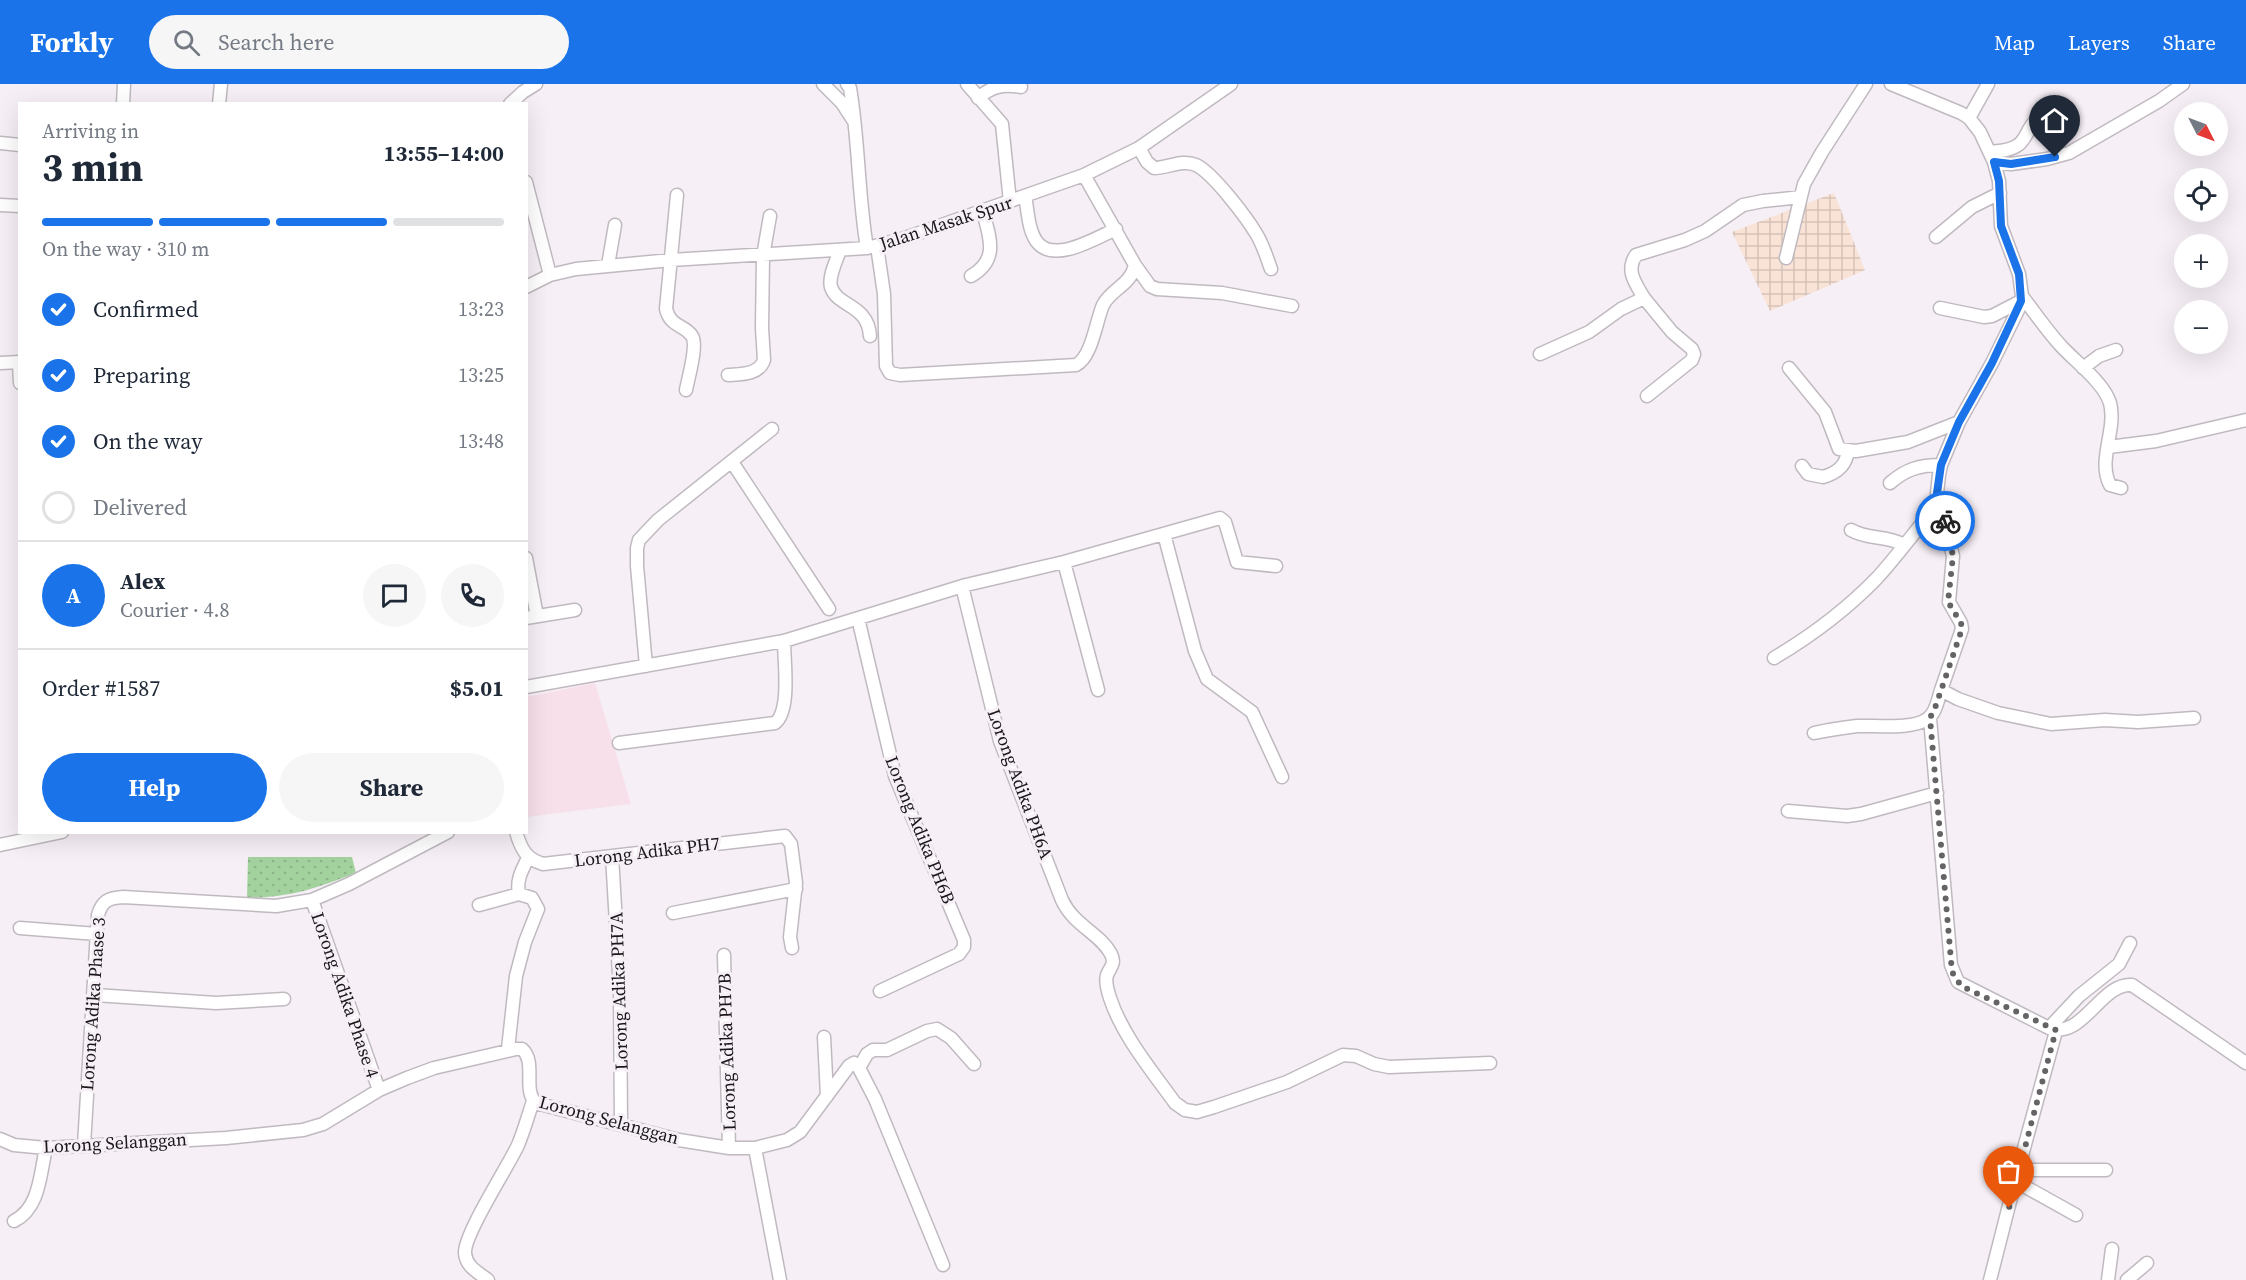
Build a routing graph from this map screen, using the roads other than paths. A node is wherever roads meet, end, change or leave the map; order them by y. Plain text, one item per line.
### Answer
1 (124, 84) edge
2 (221, 84) edge
3 (536, 84) edge
4 (823, 84) edge
5 (847, 84) edge
6 (967, 84) edge
7 (1231, 84) edge
8 (1866, 84) edge
9 (1891, 84) edge
10 (1988, 84) edge
11 (2183, 84) edge
12 (1021, 87) dead end
13 (978, 98) junction
14 (123, 102) edge
15 (219, 102) edge
16 (512, 102) edge
17 (1969, 118) junction
18 (856, 125) junction
19 (2059, 132) dead end
20 (0, 144) edge
21 (18, 145) edge
22 (1139, 148) junction
23 (1992, 157) junction
24 (1084, 175) junction
25 (528, 190) edge
26 (2000, 192) junction
27 (677, 195) dead end
28 (1025, 196) junction
29 (1801, 197) junction
30 (1010, 202) junction
31 (0, 205) edge
32 (18, 206) edge
33 (983, 212) junction
34 (770, 216) dead end
35 (615, 225) dead end
36 (1116, 230) junction
37 (1936, 237) dead end
38 (872, 247) junction
39 (840, 250) junction
40 (763, 256) junction
41 (1786, 258) dead end
42 (671, 260) junction
43 (608, 265) junction
44 (1135, 265) junction
45 (1271, 269) dead end
46 (550, 275) junction
47 (971, 276) dead end
48 (528, 286) edge
49 (1644, 298) junction
50 (2022, 298) junction
51 (1292, 306) dead end
52 (1940, 308) dead end
53 (870, 336) dead end
54 (2116, 350) dead end
55 (1540, 354) dead end
56 (18, 362) edge
57 (0, 363) edge
58 (1789, 368) dead end
59 (2083, 368) junction
60 (728, 375) dead end
61 (686, 390) dead end
62 (1647, 396) dead end
63 (2246, 420) edge
64 (1959, 422) junction
65 (772, 429) dead end
66 (2109, 447) junction
67 (1848, 451) junction
68 (732, 462) junction
69 (1941, 465) junction
70 (1802, 466) dead end
71 (1890, 483) dead end
72 (2121, 488) dead end
73 (1939, 503) junction
74 (1851, 530) dead end
75 (1164, 534) junction
76 (1904, 545) junction
77 (1064, 562) junction
78 (1276, 566) dead end
79 (528, 578) edge
80 (962, 586) junction
81 (829, 609) dead end
82 (575, 610) dead end
83 (532, 617) edge
84 (858, 618) junction
85 (784, 641) junction
86 (1774, 658) dead end
87 (646, 666) junction
88 (528, 687) edge
89 (1098, 690) dead end
90 (1941, 690) junction
91 (1930, 718) junction
92 (2194, 718) dead end
93 (1814, 733) dead end
94 (618, 743) dead end
95 (1282, 777) dead end
96 (1937, 794) junction
97 (1788, 811) dead end
98 (52, 834) edge
99 (444, 834) edge
100 (517, 834) edge
101 (0, 845) edge
102 (612, 856) junction
103 (528, 858) junction
104 (796, 889) junction
105 (519, 894) junction
106 (312, 900) junction
107 (479, 905) dead end
108 (673, 913) dead end
109 (20, 928) dead end
110 (97, 934) junction
111 (2130, 943) dead end
112 (792, 948) dead end
113 (724, 955) dead end
114 (880, 991) dead end
115 (94, 995) junction
116 (284, 999) dead end
117 (2053, 1029) junction
118 (824, 1037) dead end
119 (508, 1049) junction
120 (1490, 1063) dead end
121 (2246, 1063) edge
122 (974, 1064) dead end
123 (860, 1068) junction
124 (379, 1090) junction
125 (827, 1096) junction
126 (533, 1101) junction
127 (621, 1125) junction
128 (0, 1139) edge
129 (84, 1145) junction
130 (46, 1148) junction
131 (729, 1148) junction
132 (755, 1148) junction
133 (2106, 1170) dead end
134 (2017, 1175) junction
135 (2076, 1215) dead end
136 (14, 1221) dead end
137 (2112, 1249) dead end
138 (2147, 1263) dead end
139 (942, 1265) dead end
140 (488, 1280) edge
141 (780, 1280) edge
142 (1990, 1280) edge
143 (2108, 1280) edge
144 (2127, 1280) edge

1 - 14 street
2 - 15 street
3 - 16 street
4 - 18 street
5 - 18 street
6 - 13 street
7 - 22 street, Jalan Masak Spur
8 - 29 street
9 - 17 street
10 - 17 street
11 - 23 street
12 - 13 street
13 - 30 street
17 - 23 street
18 - 38 street
19 - 23 street
20 - 21 street
22 - 24 street, Jalan Masak Spur
22 - 45 street
23 - 26 street
24 - 28 street, Jalan Masak Spur
24 - 36 street
25 - 46 street
26 - 37 street
26 - 50 street
27 - 42 street
28 - 30 street, Jalan Masak Spur
28 - 36 street
29 - 41 street
29 - 49 street
30 - 33 street, Jalan Masak Spur
31 - 32 street
33 - 38 street, Jalan Masak Spur
33 - 47 street
34 - 40 street
35 - 43 street
36 - 44 street
38 - 39 street, Jalan Masak Spur
38 - 44 street
39 - 40 street, Jalan Masak Spur
39 - 53 street
40 - 42 street, Jalan Masak Spur
40 - 60 street
42 - 43 street, Jalan Masak Spur
42 - 61 street
43 - 46 street, Jalan Masak Spur
44 - 51 street
46 - 48 street, Jalan Masak Spur
49 - 55 street
49 - 62 street
50 - 52 street
50 - 59 street
50 - 64 street
54 - 59 street
56 - 57 street
58 - 67 street
59 - 66 street
63 - 66 street
64 - 67 street
64 - 69 street
65 - 68 street
66 - 72 street
67 - 70 street
68 - 81 street
68 - 87 street
69 - 71 street
69 - 73 street
73 - 76 street
73 - 90 street
74 - 76 street
75 - 77 street
75 - 78 street
75 - 95 street
76 - 86 street
77 - 80 street
77 - 89 street
79 - 83 street
80 - 84 street
80 - 120 street, Lorong Adika PH6A
82 - 83 street
84 - 85 street
84 - 114 street, Lorong Adika PH6B
85 - 87 street
85 - 94 street
87 - 88 street
90 - 91 street
90 - 92 street
91 - 93 street
91 - 96 street
96 - 97 street
96 - 117 street
98 - 101 street
99 - 106 street, Lorong Adika Phase 3
100 - 103 street
102 - 103 street, Lorong Adika PH7
102 - 104 street, Lorong Adika PH7
102 - 127 street, Lorong Adika PH7A
103 - 105 street
104 - 108 street
104 - 112 street
105 - 107 street
105 - 119 street
106 - 110 street, Lorong Adika Phase 3
106 - 124 street, Lorong Adika Phase 4
109 - 110 street
110 - 115 street, Lorong Adika Phase 3
111 - 117 street
113 - 131 street, Lorong Adika PH7B
115 - 116 street
115 - 129 street, Lorong Adika Phase 3
117 - 121 street
117 - 134 street
118 - 125 street
119 - 124 street, Lorong Selanggan
119 - 126 street, Lorong Selanggan
122 - 123 street
123 - 125 street, Lorong Selanggan
123 - 139 street
124 - 129 street, Lorong Selanggan
125 - 132 street, Lorong Selanggan
126 - 127 street, Lorong Selanggan
126 - 140 street
127 - 131 street, Lorong Selanggan
128 - 130 street, Lorong Selanggan
129 - 130 street, Lorong Selanggan
130 - 136 street
131 - 132 street, Lorong Selanggan
132 - 141 street
133 - 134 street
134 - 135 street
134 - 142 street
137 - 143 street
138 - 144 street

